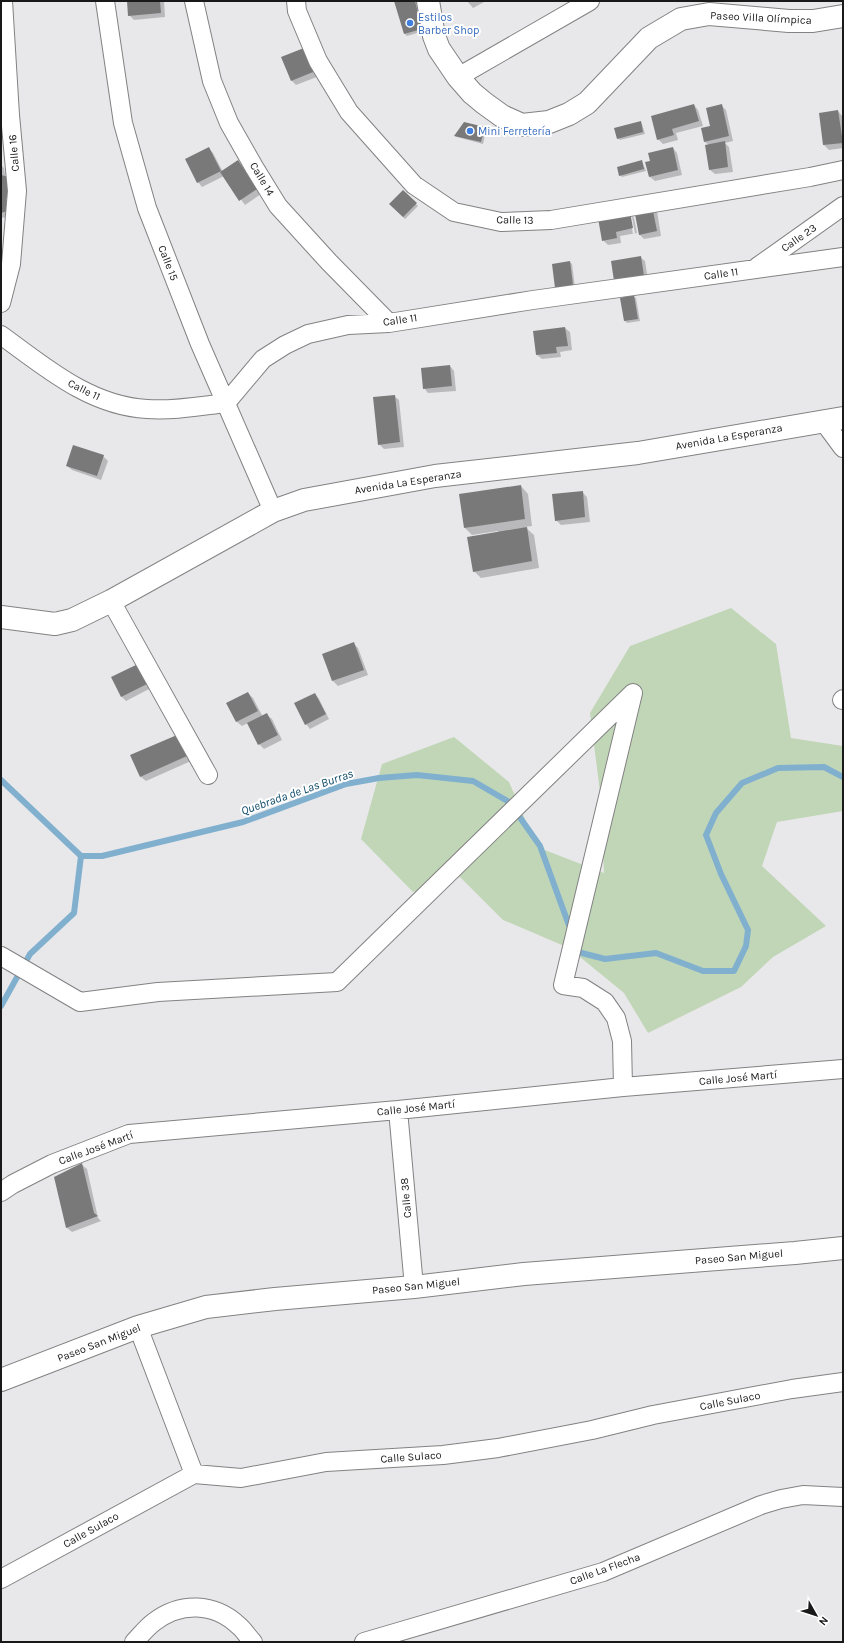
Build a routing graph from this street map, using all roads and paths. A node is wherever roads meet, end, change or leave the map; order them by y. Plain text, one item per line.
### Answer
1 (3, 1) edge
2 (105, 1) edge
3 (194, 1) edge
4 (296, 1) edge
5 (428, 1) edge
6 (590, 1) edge
7 (843, 16) edge
8 (458, 77) junction
9 (5, 103) edge
10 (843, 170) edge
11 (843, 206) edge
12 (843, 257) edge
13 (754, 269) junction
14 (1, 303) edge
15 (389, 323) junction
16 (1, 335) edge
17 (226, 403) junction
18 (833, 419) edge
19 (843, 448) edge
20 (273, 511) junction
21 (111, 601) junction
22 (1, 617) edge
23 (208, 775) dead end
24 (1, 956) edge
25 (843, 1069) edge
26 (624, 1087) junction
27 (398, 1110) junction
28 (1, 1192) edge
29 (843, 1248) edge
30 (414, 1287) junction
31 (138, 1327) junction
32 (1, 1380) edge
33 (843, 1382) edge
34 (194, 1474) junction
35 (843, 1496) edge
36 (1, 1579) edge
37 (134, 1642) edge
38 (253, 1642) edge
39 (364, 1642) edge

1 - 9 street, Calle 16
2 - 17 street, Calle 15
3 - 15 street, Calle 14
4 - 10 street, Calle 13
5 - 8 street, Paseo Villa Olímpica
6 - 8 street
7 - 8 street, Paseo Villa Olímpica
9 - 14 street, Calle 16
11 - 13 street, Calle 23
12 - 13 street, Calle 11
13 - 15 street, Calle 11
15 - 17 street, Calle 11
16 - 17 street, Calle 11
17 - 20 street, Calle 15
18 - 19 street
18 - 20 street, Avenida La Esperanza
20 - 21 street, Avenida La Esperanza
21 - 22 street, Avenida La Esperanza
21 - 23 street
24 - 26 street
25 - 26 street, Calle José Martí
26 - 27 street, Calle José Martí
27 - 28 street, Calle José Martí
27 - 30 street, Calle 38
29 - 30 street, Paseo San Miguel
30 - 31 street, Paseo San Miguel
31 - 32 street, Paseo San Miguel
31 - 34 street
33 - 34 street, Calle Sulaco
34 - 36 street, Calle Sulaco
35 - 39 street, Calle La Flecha
37 - 38 street

